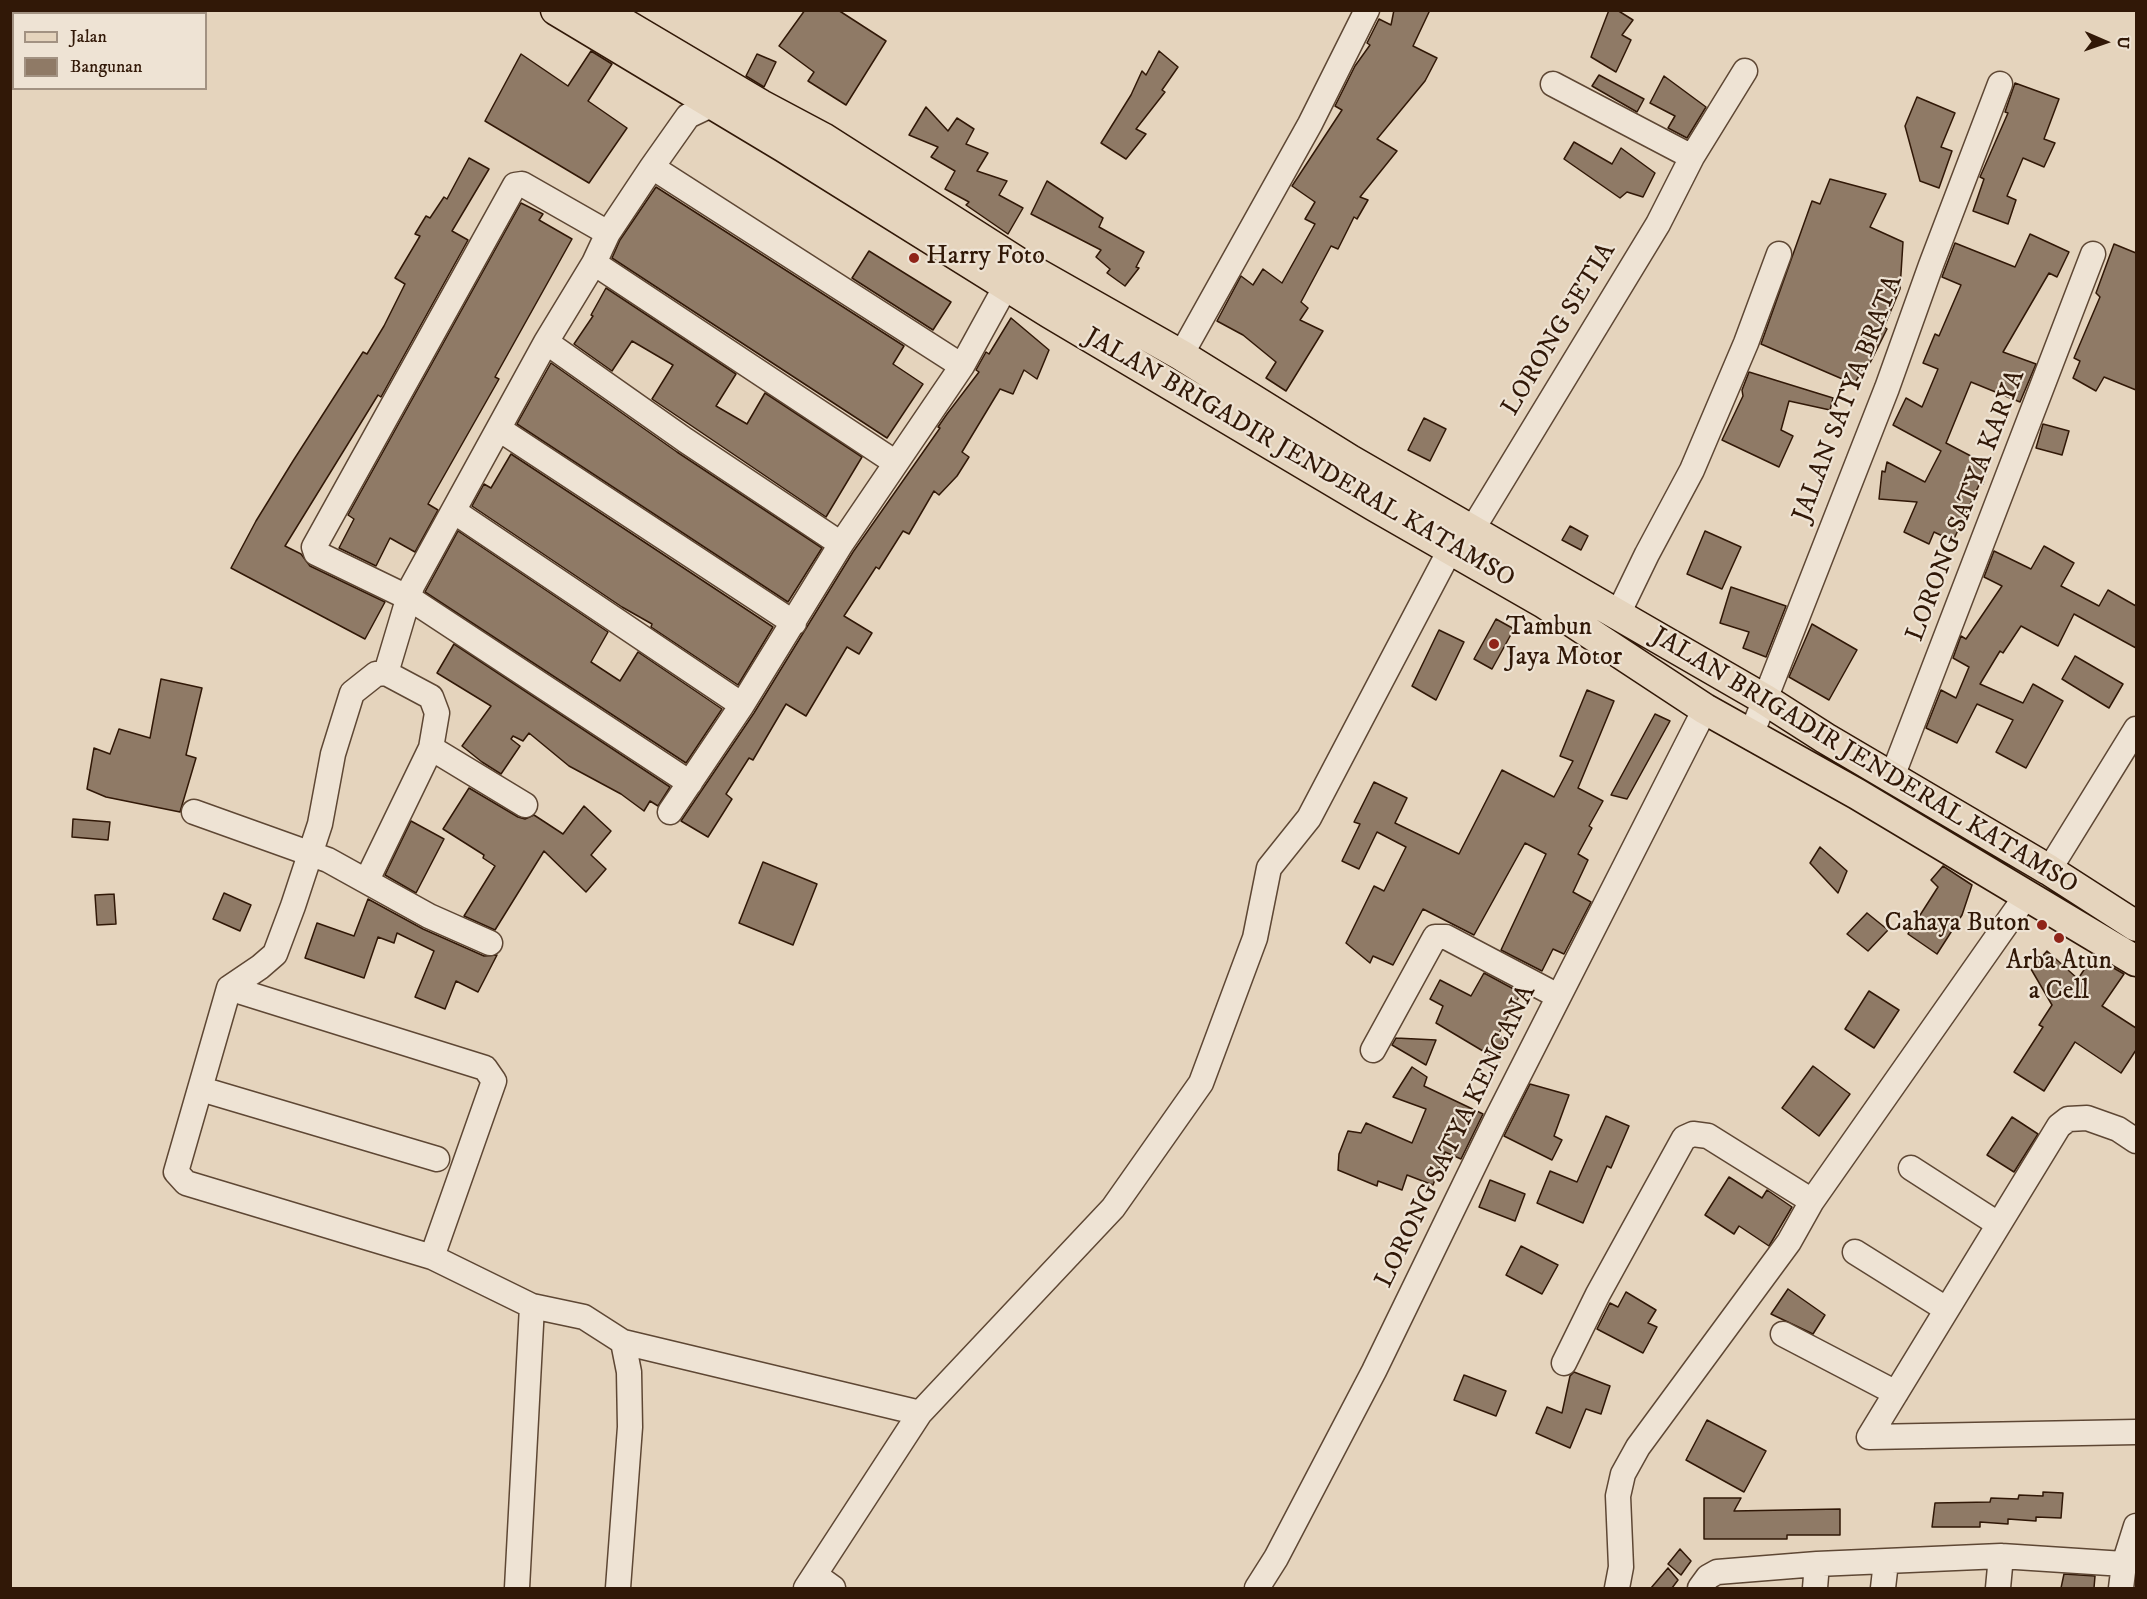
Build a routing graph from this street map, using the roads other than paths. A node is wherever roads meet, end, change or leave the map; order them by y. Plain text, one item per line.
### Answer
1 (555, 10) edge
2 (601, 10) edge
3 (1367, 10) edge
4 (1745, 71) dead end
5 (1553, 84) dead end
6 (2000, 84) dead end
7 (711, 105) junction
8 (1692, 157) junction
9 (652, 166) junction
10 (930, 224) junction
11 (608, 233) junction
12 (1779, 254) dead end
13 (2093, 254) dead end
14 (594, 263) junction
15 (1006, 286) junction
16 (546, 342) junction
17 (1181, 355) junction
18 (962, 366) junction
19 (499, 429) junction
20 (896, 463) junction
21 (455, 512) junction
22 (1462, 539) junction
23 (841, 544) junction
24 (410, 598) junction
25 (1617, 616) junction
26 (794, 622) junction
27 (386, 673) junction
28 (1764, 699) junction
29 (742, 705) junction
30 (1705, 709) junction
31 (2136, 729) edge
32 (1751, 735) junction
33 (431, 748) junction
34 (1892, 777) junction
35 (690, 783) junction
36 (525, 805) dead end
37 (194, 812) dead end
38 (670, 812) dead end
39 (309, 853) junction
40 (2056, 859) junction
41 (367, 880) junction
42 (2026, 896) junction
43 (2136, 926) edge
44 (490, 943) dead end
45 (2136, 961) edge
46 (229, 988) junction
47 (1558, 996) junction
48 (1373, 1050) dead end
49 (201, 1089) junction
50 (2136, 1141) edge
51 (437, 1159) dead end
52 (1911, 1168) dead end
53 (1812, 1202) junction
54 (1998, 1224) junction
55 (1855, 1252) dead end
56 (432, 1257) junction
57 (532, 1306) junction
58 (1947, 1309) junction
59 (1783, 1334) dead end
60 (623, 1342) junction
61 (1564, 1363) dead end
62 (1896, 1393) junction
63 (920, 1413) junction
64 (2136, 1432) edge
65 (2136, 1526) edge
66 (2001, 1556) junction
67 (1886, 1562) junction
68 (1817, 1564) junction
69 (2124, 1564) junction
70 (1716, 1580) edge
71 (818, 1584) edge
72 (517, 1588) edge
73 (618, 1588) edge
74 (1257, 1588) edge
75 (1617, 1588) edge
76 (1700, 1588) edge
77 (1815, 1588) edge
78 (1883, 1588) edge
79 (1998, 1588) edge
80 (2121, 1588) edge

1 - 7 main road, JALAN BRIGADIR JENDERAL KATAMSO
2 - 10 main road, JALAN BRIGADIR JENDERAL KATAMSO
3 - 17 street
4 - 8 street, LORONG SETIA
5 - 8 street
6 - 28 street, JALAN SATYA BRATA
7 - 9 street
7 - 10 main road, JALAN BRIGADIR JENDERAL KATAMSO
8 - 22 street, LORONG SETIA
9 - 11 street
9 - 18 street
10 - 15 main road, JALAN BRIGADIR JENDERAL KATAMSO
10 - 17 main road, JALAN BRIGADIR JENDERAL KATAMSO
11 - 14 street
11 - 24 street
12 - 25 street
13 - 34 street, LORONG SATYA KARYA
14 - 16 street
14 - 20 street
15 - 18 street
15 - 22 main road, JALAN BRIGADIR JENDERAL KATAMSO
16 - 19 street
16 - 23 street
17 - 22 main road, JALAN BRIGADIR JENDERAL KATAMSO
18 - 20 street
19 - 21 street
19 - 26 street
20 - 23 street
21 - 24 street
21 - 29 street
22 - 25 main road, JALAN BRIGADIR JENDERAL KATAMSO
22 - 30 main road, JALAN BRIGADIR JENDERAL KATAMSO
22 - 63 street, LORONG SETIA
23 - 26 street
24 - 27 street
24 - 35 street
25 - 28 main road, JALAN BRIGADIR JENDERAL KATAMSO
26 - 29 street
27 - 33 street
27 - 39 street
28 - 32 street, JALAN SATYA BRATA
28 - 34 main road, JALAN BRIGADIR JENDERAL KATAMSO
29 - 35 street
30 - 32 main road, JALAN BRIGADIR JENDERAL KATAMSO
30 - 47 street, LORONG SATYA KENCANA
31 - 40 street
32 - 42 main road, JALAN BRIGADIR JENDERAL KATAMSO
33 - 36 street
33 - 41 street
34 - 40 main road, JALAN BRIGADIR JENDERAL KATAMSO
35 - 38 street
37 - 39 street
39 - 41 street
39 - 46 street
40 - 43 main road, JALAN BRIGADIR JENDERAL KATAMSO
41 - 44 street
42 - 45 main road, JALAN BRIGADIR JENDERAL KATAMSO
42 - 53 street
46 - 49 street
46 - 56 street
47 - 48 street
47 - 74 street, LORONG SATYA KENCANA
49 - 51 street
49 - 56 street
50 - 54 street
52 - 54 street
53 - 61 street
53 - 75 street
54 - 58 street
55 - 58 street
56 - 57 street
57 - 60 street
57 - 72 street
58 - 62 street
59 - 62 street
60 - 63 street
60 - 73 street
62 - 64 street
63 - 71 street, LORONG SETIA
65 - 69 street
66 - 67 street
66 - 69 street
66 - 79 street
67 - 68 street
67 - 78 street
68 - 70 street
68 - 77 street
69 - 80 street
70 - 76 street

